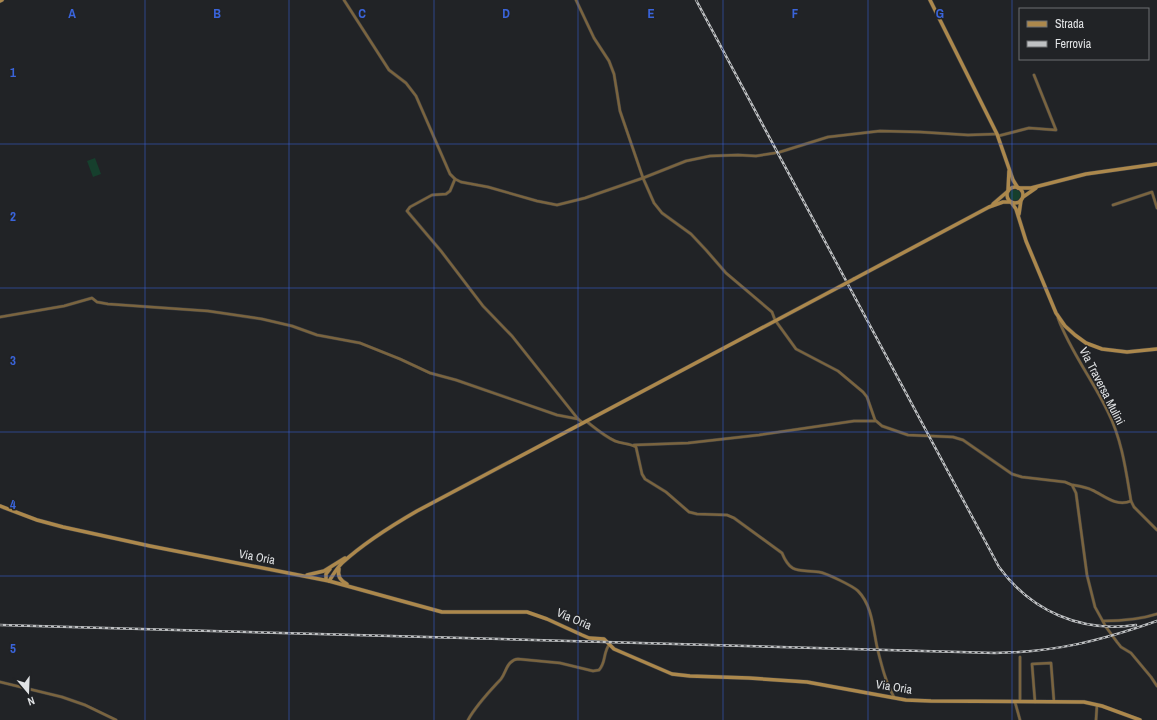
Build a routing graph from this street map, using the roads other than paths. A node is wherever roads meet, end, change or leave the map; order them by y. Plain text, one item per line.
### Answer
1 (344, 0) edge
2 (576, 0) edge
3 (930, 0) edge
4 (1034, 75) dead end
5 (998, 135) junction
6 (780, 152) dead end
7 (774, 153) dead end
8 (1157, 164) edge
9 (1008, 166) junction
10 (643, 178) junction
11 (454, 179) junction
12 (1042, 185) junction
13 (1018, 188) junction
14 (1008, 191) junction
15 (1021, 199) junction
16 (1011, 202) junction
17 (1113, 205) dead end
18 (989, 207) junction
19 (1157, 208) edge
20 (1019, 219) junction
21 (1056, 313) junction
22 (0, 317) edge
23 (775, 320) junction
24 (1157, 349) edge
25 (578, 419) junction
26 (876, 421) junction
27 (584, 422) junction
28 (633, 445) junction
29 (1072, 485) junction
30 (1131, 501) junction
31 (0, 506) edge
32 (1157, 530) edge
33 (372, 540) junction
34 (341, 564) junction
35 (331, 568) junction
36 (303, 575) junction
37 (328, 580) junction
38 (352, 587) junction
39 (1157, 614) edge
40 (1103, 621) junction
41 (609, 646) junction
42 (1020, 657) dead end
43 (0, 682) edge
44 (1157, 686) edge
45 (894, 697) junction
46 (1015, 702) junction
47 (1020, 702) junction
48 (1035, 702) junction
49 (1054, 702) junction
50 (1097, 704) junction
51 (116, 720) edge
52 (468, 720) edge
53 (1020, 720) edge
54 (1096, 720) edge
55 (1140, 720) edge

1 - 11 street
2 - 10 street
3 - 5 main road
4 - 5 street
5 - 6 street
5 - 9 main road
7 - 10 street
8 - 12 main road
9 - 13 main road
9 - 14 main road
10 - 11 street
10 - 23 street
11 - 25 street
12 - 13 main road
12 - 15 main road
13 - 14 main road
13 - 15 main road
14 - 16 main road
14 - 18 main road
15 - 16 main road
15 - 20 main road
16 - 18 main road
16 - 20 main road
17 - 19 street
18 - 23 main road, bridge
20 - 21 main road
21 - 24 main road
21 - 30 street, Via Traversa Mulini
22 - 25 street
23 - 26 street
23 - 27 main road
25 - 27 street
26 - 28 street
26 - 29 street
27 - 28 street
27 - 33 main road
28 - 45 street
29 - 30 street
29 - 40 street
30 - 32 street, Via Traversa Mulini
31 - 36 main road, Via Oria
33 - 34 main road
33 - 35 main road
34 - 37 main road
34 - 38 main road
35 - 36 main road
35 - 37 main road
36 - 37 main road, Via Oria
37 - 38 main road, Via Oria
38 - 41 main road, Via Oria
39 - 40 street
40 - 44 street
41 - 45 main road, Via Oria
41 - 52 street
42 - 47 street
43 - 51 street
45 - 46 main road, Via Oria
46 - 47 main road, Via Oria
46 - 53 street
47 - 48 main road, Via Oria
48 - 49 main road, Via Oria
48 - 49 street
49 - 50 main road, Via Oria
50 - 54 street
50 - 55 main road, Via Oria

